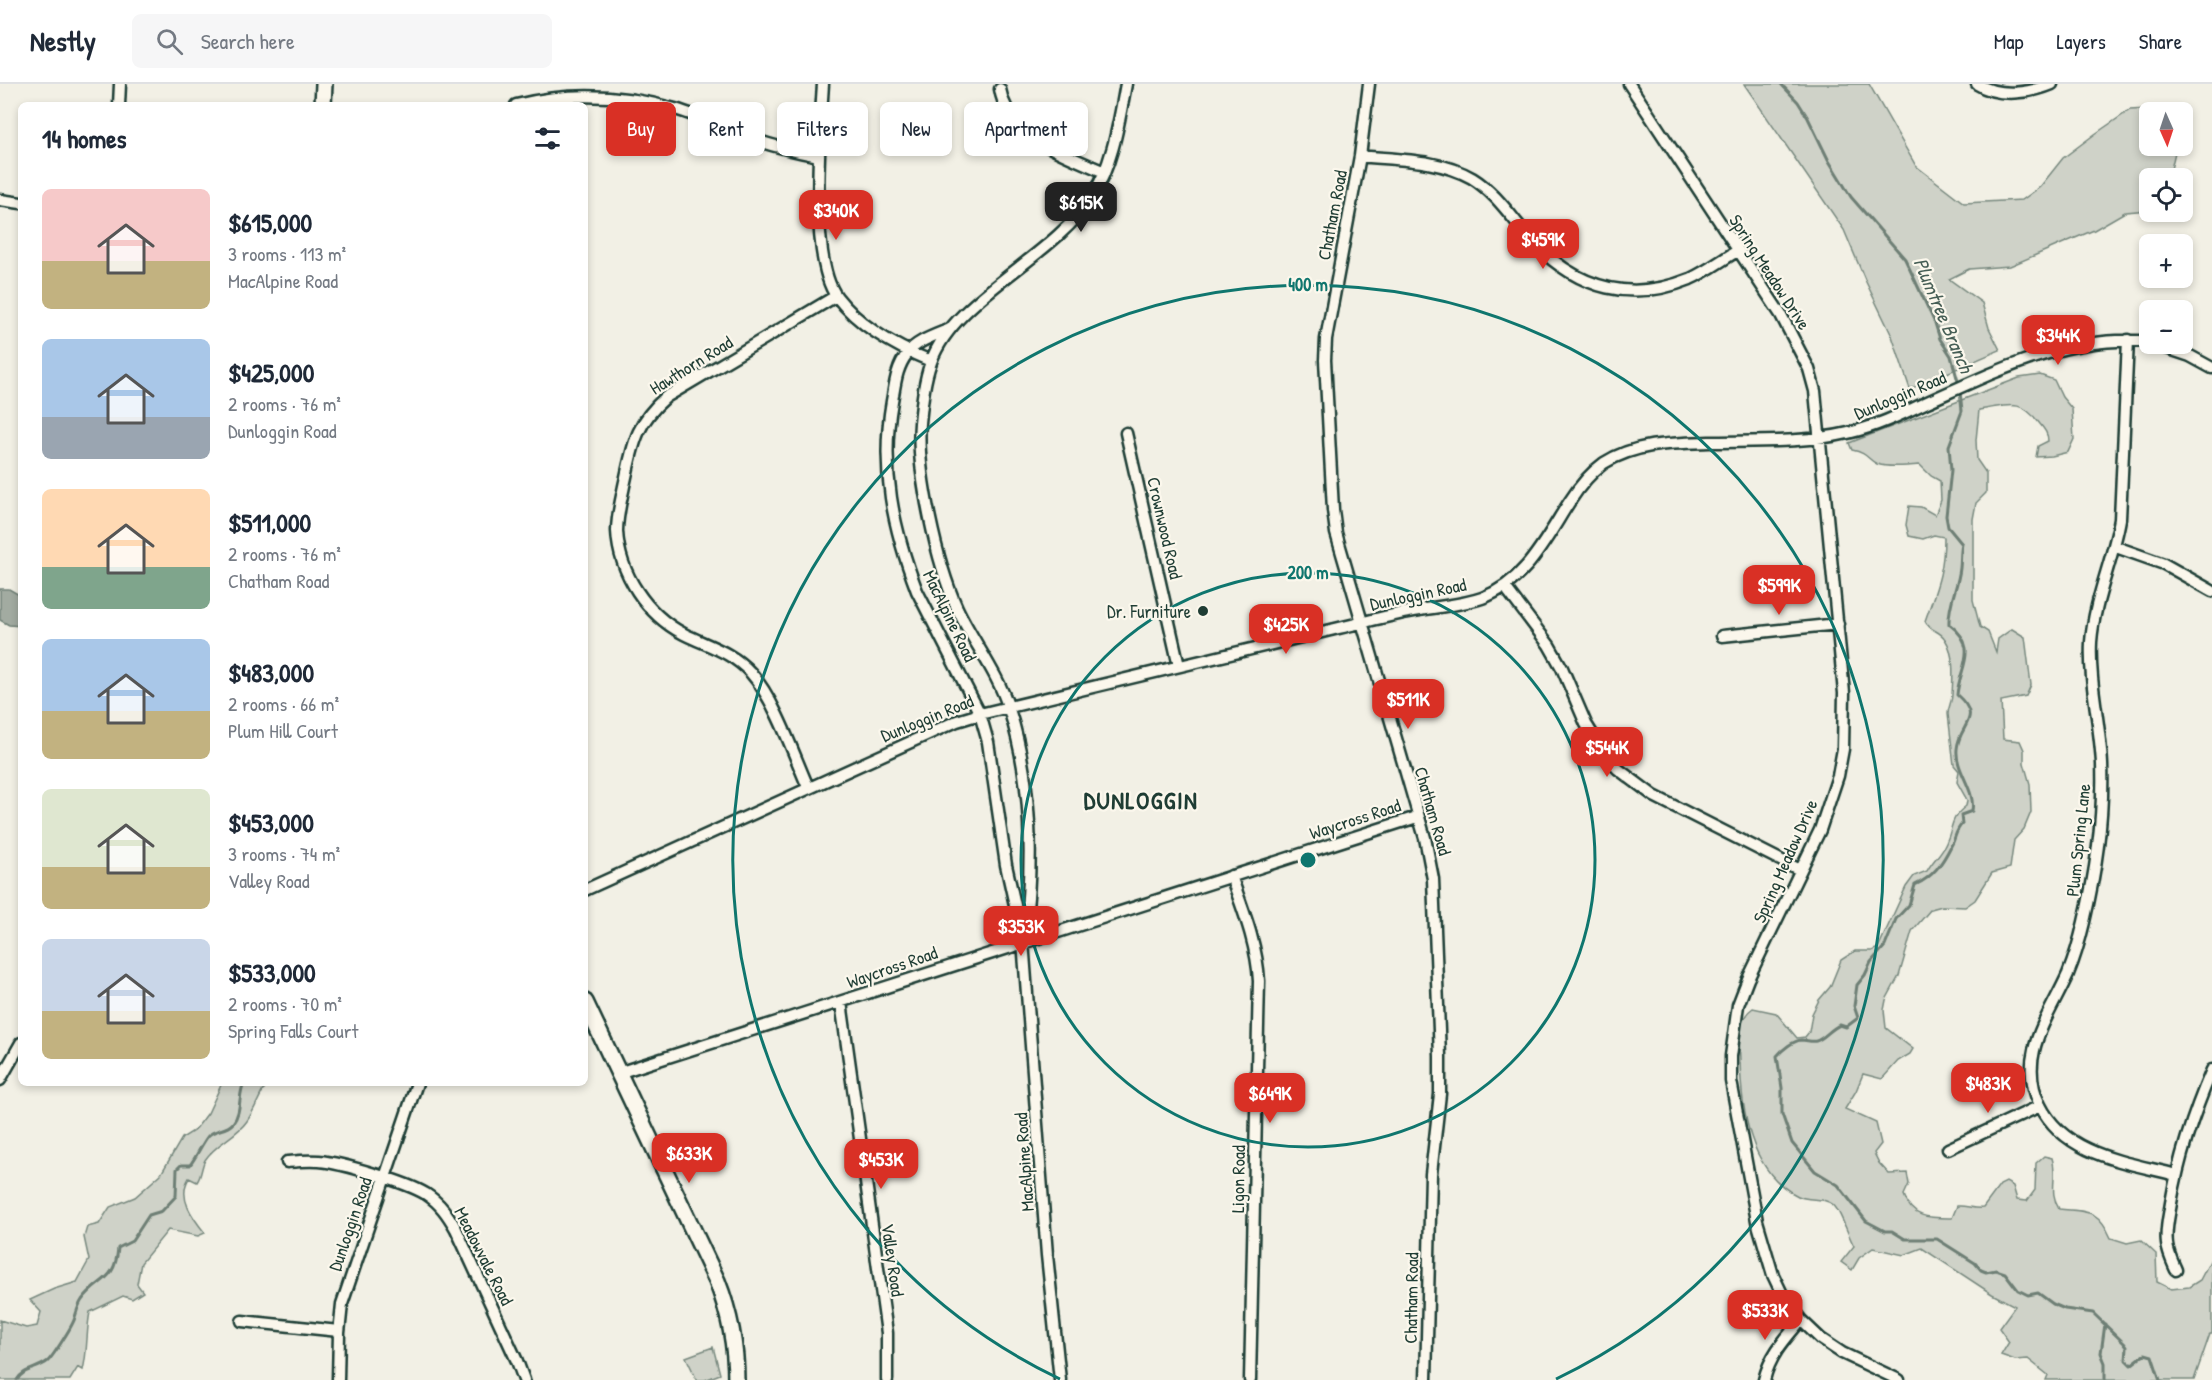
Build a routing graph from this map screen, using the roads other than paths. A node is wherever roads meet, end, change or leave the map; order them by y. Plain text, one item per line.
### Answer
1 (120, 84) edge
2 (324, 84) edge
3 (607, 84) edge
4 (823, 84) edge
5 (1126, 84) edge
6 (1369, 84) edge
7 (1629, 84) edge
8 (1977, 84) edge
9 (2052, 84) edge
10 (1000, 89) dead end
11 (606, 96) junction
12 (119, 102) edge
13 (323, 102) edge
14 (528, 102) edge
15 (822, 102) edge
16 (777, 147) edge
17 (819, 156) edge
18 (1360, 156) junction
19 (1104, 172) junction
20 (0, 200) edge
21 (18, 202) edge
22 (1737, 251) junction
23 (836, 296) junction
24 (950, 329) junction
25 (2128, 340) junction
26 (2139, 341) edge
27 (908, 352) junction
28 (2184, 354) edge
29 (931, 361) junction
30 (2212, 368) edge
31 (1126, 433) dead end
32 (1820, 437) junction
33 (2115, 547) junction
34 (1505, 587) junction
35 (2212, 591) edge
36 (1362, 623) junction
37 (1838, 624) junction
38 (1722, 636) dead end
39 (1179, 666) junction
40 (1009, 707) junction
41 (980, 714) junction
42 (808, 787) junction
43 (1417, 816) junction
44 (1800, 870) junction
45 (1232, 876) junction
46 (588, 889) edge
47 (1023, 941) junction
48 (841, 1002) junction
49 (588, 1008) edge
50 (18, 1047) edge
51 (2212, 1070) edge
52 (618, 1073) junction
53 (0, 1080) edge
54 (416, 1086) edge
55 (2040, 1106) junction
56 (1948, 1149) dead end
57 (287, 1162) dead end
58 (2176, 1175) junction
59 (383, 1178) junction
60 (2176, 1270) dead end
61 (1801, 1320) junction
62 (242, 1321) dead end
63 (339, 1331) junction
64 (338, 1380) edge
65 (524, 1380) edge
66 (736, 1380) edge
67 (887, 1380) edge
68 (1060, 1380) edge
69 (1250, 1380) edge
70 (1426, 1380) edge
71 (1764, 1380) edge
72 (1899, 1380) edge

1 - 12 street
2 - 13 street
3 - 11 street
4 - 15 street
5 - 19 street, MacAlpine Road
6 - 18 street, Chatham Road
7 - 22 street, Spring Meadow Drive
8 - 9 street
10 - 19 street
11 - 14 street
11 - 16 street
17 - 23 street
18 - 22 street
18 - 36 street, Chatham Road
19 - 24 street, MacAlpine Road
20 - 21 street
22 - 32 street, Spring Meadow Drive
23 - 27 street
23 - 42 street, Hawthorn Road
24 - 27 street, MacAlpine Road
24 - 29 street, MacAlpine Road
25 - 26 street, Dunloggin Road
25 - 32 street, Dunloggin Road
25 - 33 street, Plum Spring Lane
27 - 29 street
27 - 41 street, MacAlpine Road
28 - 30 street
29 - 40 street, MacAlpine Road
31 - 39 street, Crownwood Road
32 - 34 street, Dunloggin Road
32 - 37 street, Spring Meadow Drive
33 - 35 street
33 - 55 street, Plum Spring Lane
34 - 36 street, Dunloggin Road
34 - 44 street
36 - 39 street, Dunloggin Road
36 - 43 street, Chatham Road
37 - 38 street
37 - 44 street, Spring Meadow Drive
39 - 40 street, Dunloggin Road
40 - 41 street, Dunloggin Road
40 - 47 street, MacAlpine Road
41 - 42 street, Dunloggin Road
41 - 47 street, MacAlpine Road
42 - 46 street, Dunloggin Road
43 - 45 street, Waycross Road
43 - 70 street, Chatham Road
44 - 61 street, Spring Meadow Drive
45 - 47 street, Waycross Road
45 - 69 street, Ligon Road
47 - 48 street, Waycross Road
47 - 68 street, MacAlpine Road
48 - 52 street, Waycross Road
48 - 67 street, Valley Road
49 - 52 street
50 - 53 street
51 - 58 street
52 - 66 street
54 - 59 street, Dunloggin Road
55 - 56 street
55 - 58 street, Plum Spring Lane
57 - 59 street, Meadowvale Road
58 - 60 street
59 - 63 street, Dunloggin Road
59 - 65 street, Meadowvale Road
61 - 71 street
61 - 72 street, Spring Meadow Drive
62 - 63 street
63 - 64 street, Dunloggin Road

